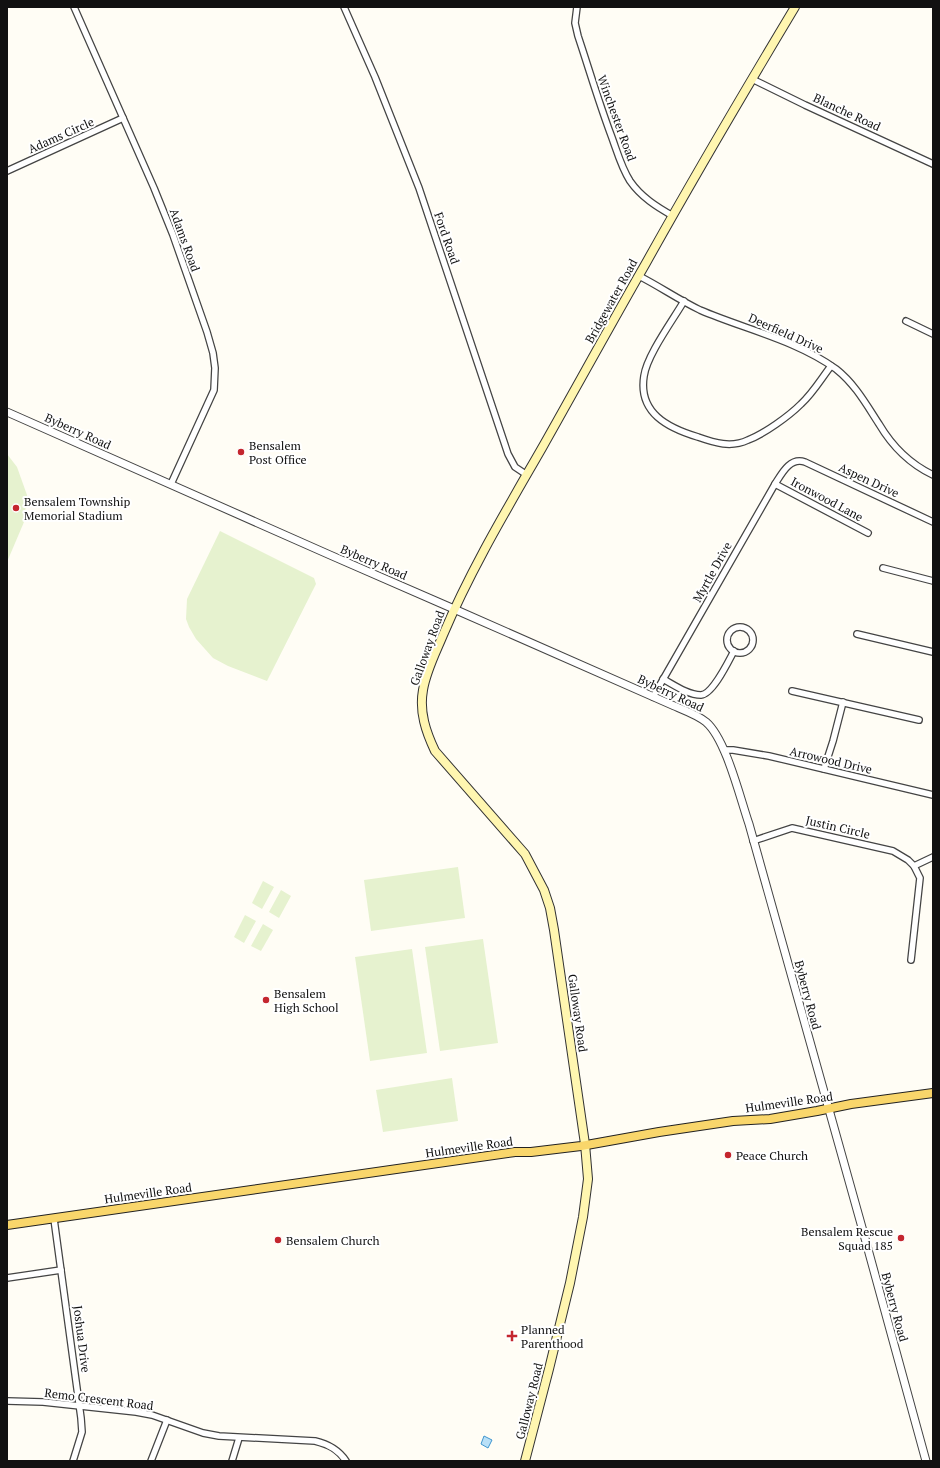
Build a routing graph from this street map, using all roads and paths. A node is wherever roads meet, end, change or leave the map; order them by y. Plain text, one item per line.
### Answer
1 (74, 7) edge
2 (344, 7) edge
3 (577, 7) edge
4 (795, 7) edge
5 (752, 79) junction
6 (123, 118) junction
7 (933, 164) edge
8 (7, 171) edge
9 (673, 216) junction
10 (639, 276) junction
11 (684, 301) junction
12 (906, 321) dead end
13 (933, 334) edge
14 (831, 366) junction
15 (7, 412) edge
16 (794, 461) joint
17 (526, 475) junction
18 (933, 475) edge
19 (171, 484) junction
20 (775, 484) junction
21 (933, 522) edge
22 (868, 533) dead end
23 (883, 568) dead end
24 (933, 581) edge
25 (454, 609) junction
26 (858, 634) dead end
27 (734, 651) junction
28 (933, 652) edge
29 (666, 680) junction
30 (792, 691) dead end
31 (653, 697) junction
32 (843, 702) junction
33 (919, 720) dead end
34 (724, 750) junction
35 (824, 769) junction
36 (933, 795) edge
37 (753, 841) junction
38 (933, 857) edge
39 (914, 866) junction
40 (911, 960) dead end
41 (933, 1093) edge
42 (828, 1109) junction
43 (585, 1144) junction
44 (54, 1219) junction
45 (7, 1225) edge
46 (62, 1270) junction
47 (7, 1278) edge
48 (7, 1401) edge
49 (80, 1405) junction
50 (167, 1420) junction
51 (239, 1438) junction
52 (73, 1461) edge
53 (151, 1461) edge
54 (232, 1461) edge
55 (346, 1461) edge
56 (525, 1461) edge
57 (926, 1461) edge

1 - 6 street, Adams Road
2 - 17 street, Ford Road
3 - 9 street, Winchester Road
4 - 5 main road, Bridgewater Road
5 - 7 street, Blanche Road
5 - 9 main road, Bridgewater Road
6 - 8 street, Adams Circle
6 - 19 street, Adams Road
9 - 10 main road, Bridgewater Road
10 - 11 street, Deerfield Drive
10 - 17 main road, Bridgewater Road
11 - 14 street, Deerfield Drive
11 - 14 street
12 - 13 street
14 - 18 street, Deerfield Drive
15 - 19 street, Byberry Road
16 - 20 street, Myrtle Drive
16 - 21 street, Aspen Drive
17 - 25 main road, Bridgewater Road
19 - 25 street, Byberry Road
20 - 22 street, Ironwood Lane
20 - 29 street, Myrtle Drive
23 - 24 street
25 - 31 street, Byberry Road
25 - 43 main road, Galloway Road
26 - 28 street
27 - 27 street
27 - 29 street
29 - 31 street, Myrtle Drive
30 - 32 street
31 - 34 street, Byberry Road
32 - 33 street
32 - 35 street
34 - 35 street, Arrowood Drive
34 - 37 street, Byberry Road
35 - 36 street, Arrowood Drive
37 - 39 street, Justin Circle
37 - 42 street, Byberry Road
38 - 39 street
39 - 40 street
41 - 42 main road, Hulmeville Road
42 - 43 main road, Hulmeville Road
42 - 57 street, Byberry Road
43 - 44 main road, Hulmeville Road
43 - 56 main road, Galloway Road
44 - 45 main road, Hulmeville Road
44 - 46 street, Joshua Drive
46 - 47 street
46 - 49 street, Joshua Drive
48 - 49 street, Remo Crescent Road
49 - 50 street, Remo Crescent Road
49 - 52 street, Joshua Drive
50 - 51 street, Remo Crescent Road
50 - 53 street
51 - 54 street
51 - 55 street, Remo Crescent Road

